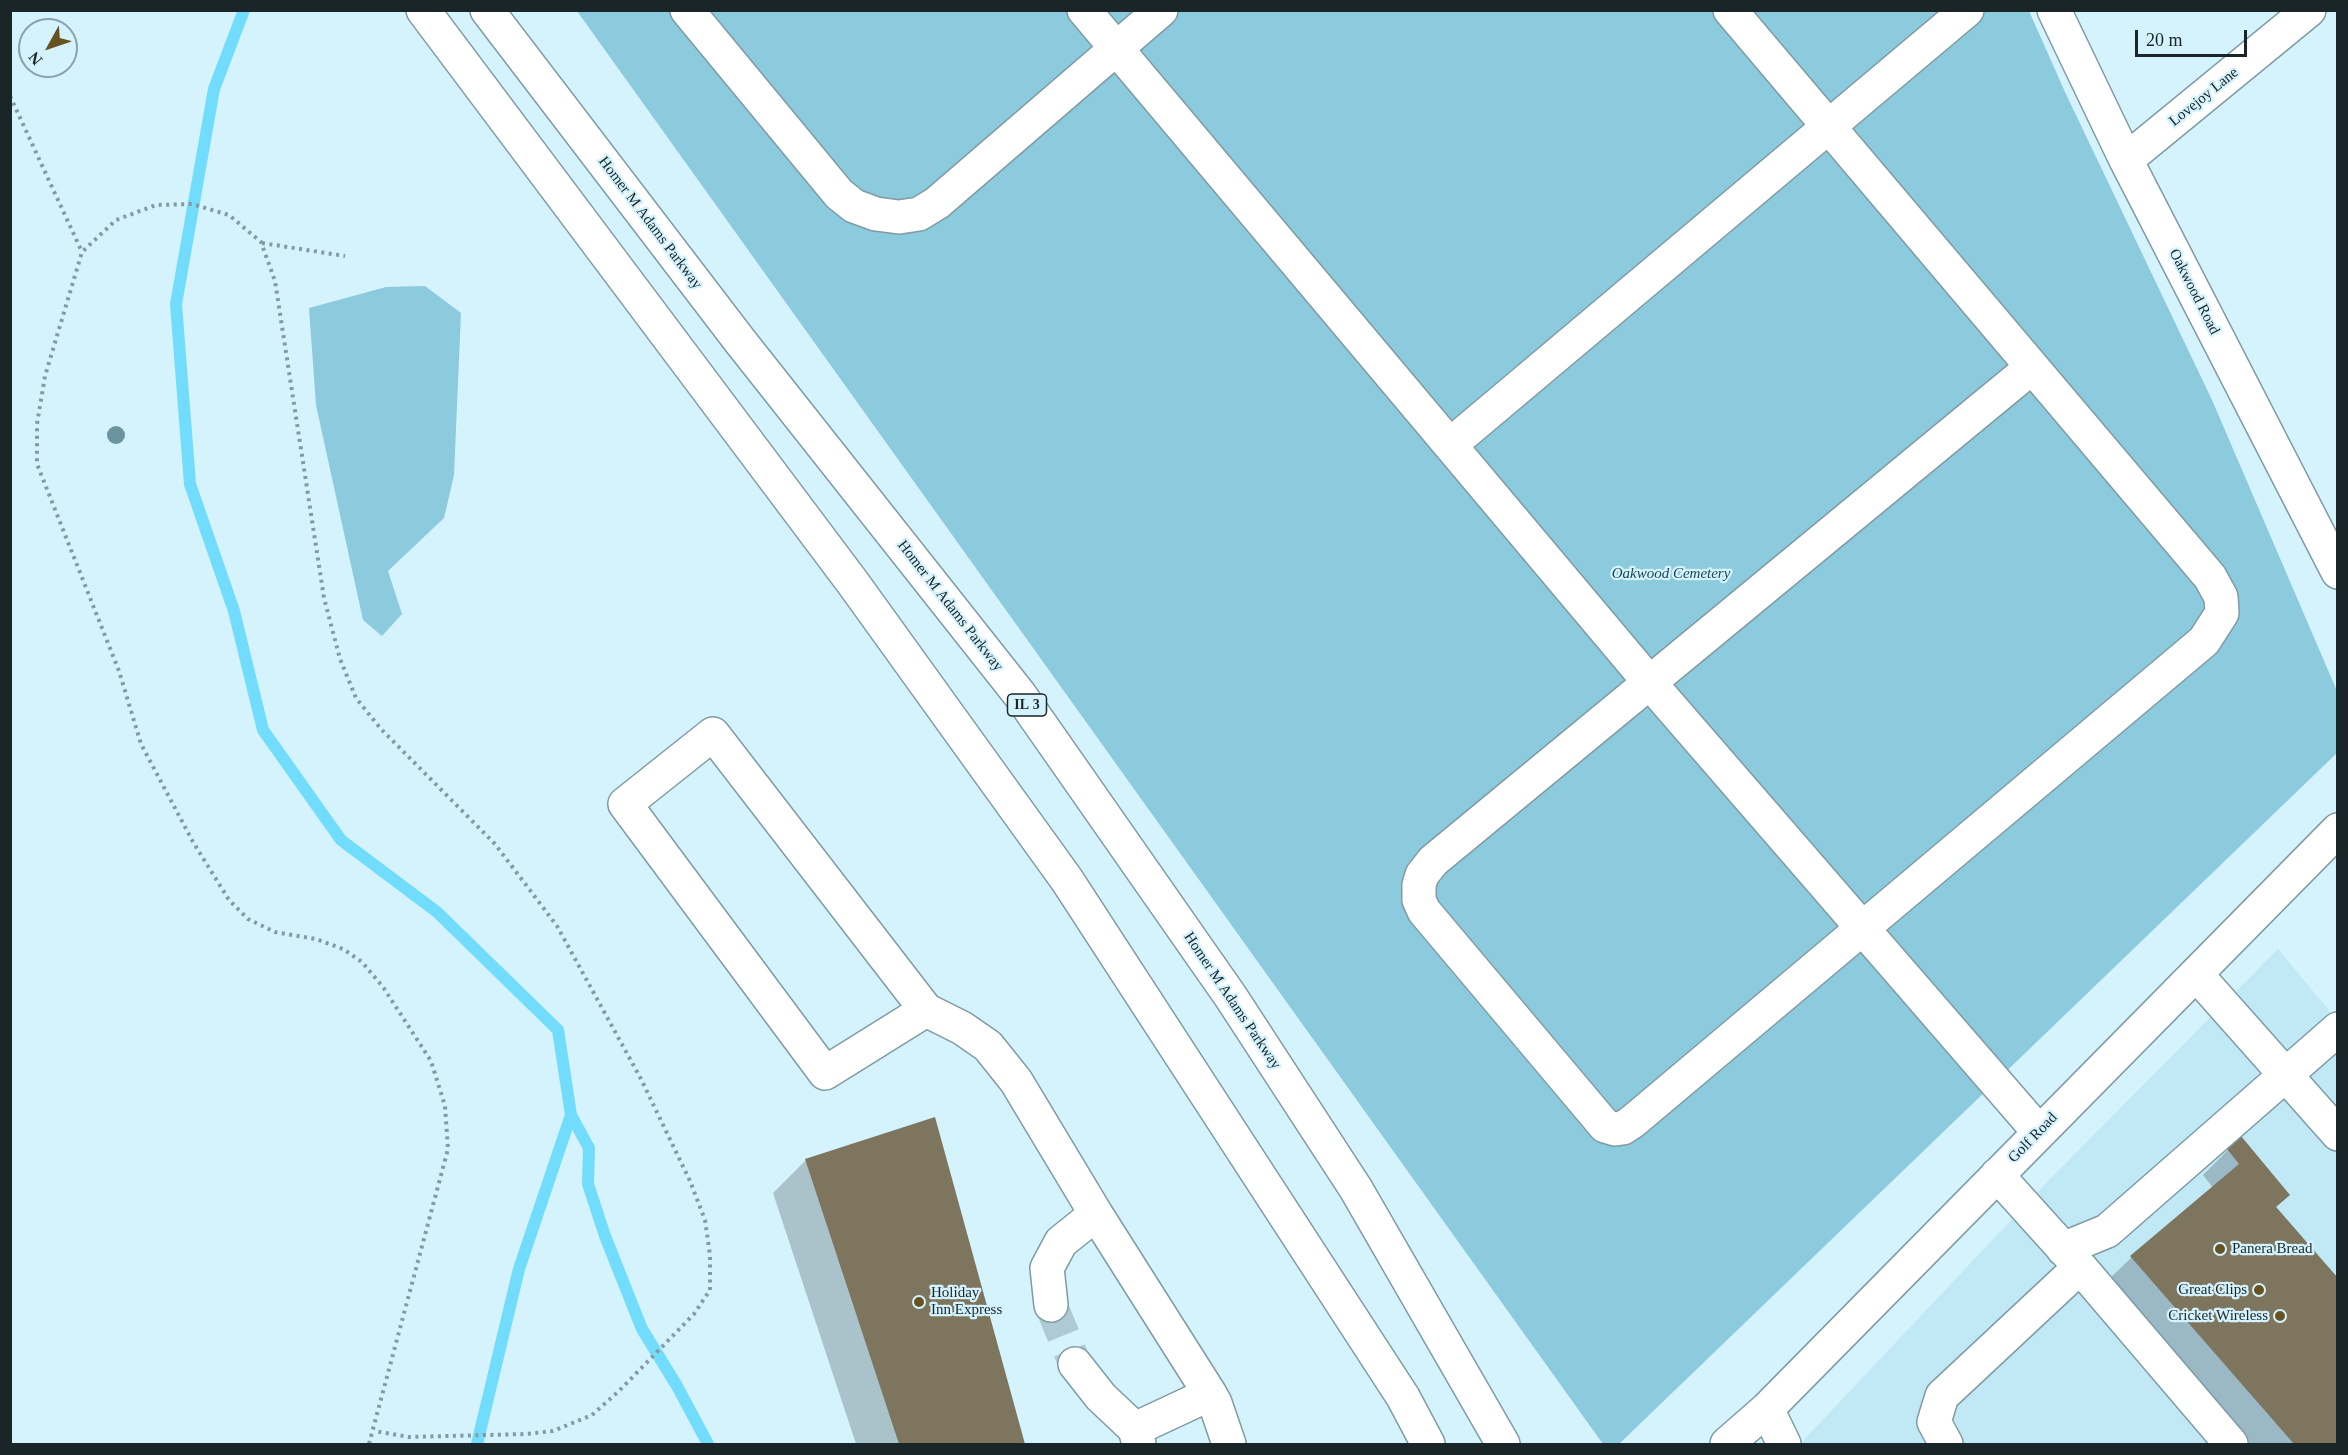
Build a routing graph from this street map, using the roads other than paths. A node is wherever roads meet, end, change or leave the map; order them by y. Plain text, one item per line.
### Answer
1 (423, 10) edge
2 (487, 10) edge
3 (687, 10) edge
4 (1084, 10) edge
5 (1161, 10) edge
6 (1730, 10) edge
7 (2054, 10) edge
8 (2309, 10) edge
9 (1966, 11) edge
10 (1115, 48) junction
11 (1827, 126) junction
12 (2126, 160) junction
13 (2031, 368) junction
14 (1450, 445) junction
15 (2337, 572) edge
16 (1650, 683) junction
17 (2332, 847) edge
18 (1863, 928) junction
19 (2196, 974) junction
20 (926, 1010) junction
21 (2337, 1029) edge
22 (2286, 1074) junction
23 (2039, 1132) junction
24 (2337, 1134) edge
25 (1997, 1175) junction
26 (1096, 1214) junction
27 (2072, 1258) junction
28 (1051, 1305) tunnel mouth
29 (1075, 1364) tunnel mouth
30 (1210, 1394) junction
31 (1767, 1409) junction
32 (1137, 1436) edge
33 (1229, 1444) edge
34 (1428, 1444) edge
35 (1503, 1444) edge
36 (1727, 1444) edge
37 (1784, 1444) edge
38 (1946, 1444) edge
39 (2231, 1444) edge

1 - 34 main road
2 - 35 main road, Homer M Adams Parkway / IL 3
3 - 10 main road
4 - 10 main road
5 - 10 main road
6 - 11 main road
7 - 12 main road, Oakwood Road
8 - 12 main road, Lovejoy Lane
9 - 11 main road
10 - 14 main road
11 - 13 main road
11 - 14 main road
12 - 15 main road, Oakwood Road
13 - 16 main road
13 - 18 main road
14 - 16 main road
16 - 18 main road
16 - 18 main road
17 - 19 main road, Golf Road
18 - 23 main road
19 - 22 main road
19 - 23 main road, Golf Road
20 - 20 main road
20 - 26 main road
21 - 22 main road
22 - 24 main road
22 - 27 main road
23 - 25 main road, Golf Road
25 - 27 main road
25 - 31 main road, Golf Road
26 - 28 main road
26 - 30 main road
27 - 38 main road
27 - 39 main road
29 - 32 main road
30 - 32 main road
30 - 33 main road
31 - 36 main road, Golf Road
31 - 37 main road

